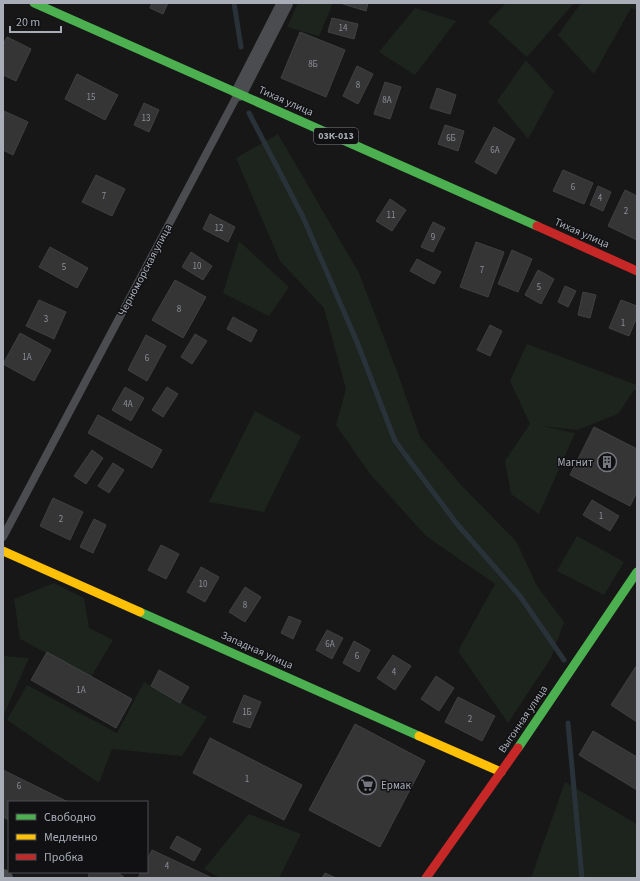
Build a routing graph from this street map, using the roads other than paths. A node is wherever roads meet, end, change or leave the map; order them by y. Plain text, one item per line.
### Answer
1 (34, 3) edge
2 (285, 3) edge
3 (239, 93) junction
4 (637, 271) edge
5 (3, 537) edge
6 (3, 551) edge
7 (637, 572) edge
8 (632, 592) edge
9 (501, 772) junction
10 (426, 878) edge

1 - 3 street, Тихая улица / 03К-013
2 - 3 street, Черноморская улица
3 - 4 street, Тихая улица / 03К-013
3 - 5 lane, Черноморская улица
6 - 9 street, Западная улица
7 - 8 street, Выгонная улица
8 - 9 street, Выгонная улица
9 - 10 street, Выгонная улица

